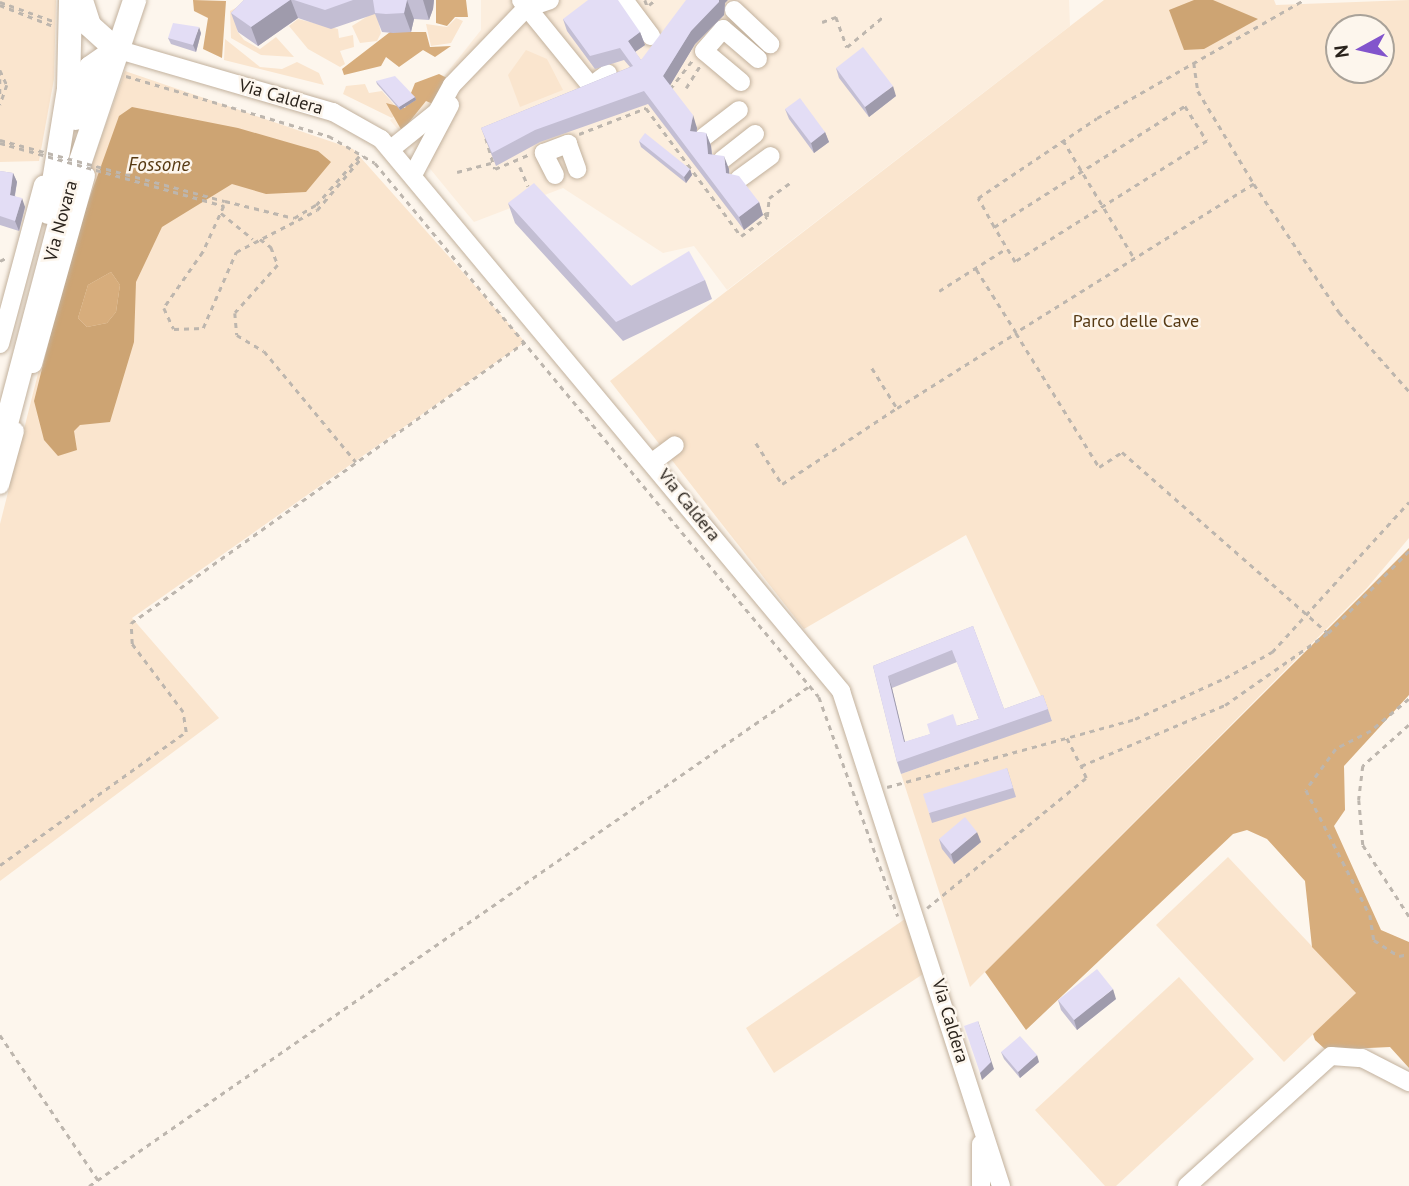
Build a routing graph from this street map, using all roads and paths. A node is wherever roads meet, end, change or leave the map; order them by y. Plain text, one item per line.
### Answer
1 (69, 0) edge
2 (80, 0) edge
3 (134, 0) edge
4 (140, 0) edge
5 (550, 0) edge
6 (624, 0) edge
7 (655, 0) edge
8 (1304, 0) edge
9 (528, 2) edge
10 (0, 3) edge
11 (649, 5) dead end
12 (734, 10) dead end
13 (884, 16) dead end
14 (822, 22) dead end
15 (131, 25) dead end
16 (60, 26) dead end
17 (651, 36) dead end
18 (770, 44) dead end
19 (116, 49) junction
20 (703, 50) junction
21 (758, 59) dead end
22 (1194, 63) junction
23 (0, 71) edge
24 (608, 73) edge
25 (466, 74) junction
26 (125, 75) dead end
27 (0, 79) edge
28 (741, 82) dead end
29 (687, 88) dead end
30 (0, 98) edge
31 (677, 99) edge
32 (0, 105) edge
33 (738, 110) dead end
34 (63, 123) junction
35 (87, 134) junction
36 (495, 134) edge
37 (755, 134) dead end
38 (567, 140) junction
39 (1063, 140) junction
40 (0, 141) edge
41 (391, 149) junction
42 (542, 150) junction
43 (363, 154) junction
44 (771, 156) dead end
45 (71, 159) junction
46 (493, 163) junction
47 (520, 167) dead end
48 (578, 169) dead end
49 (457, 172) dead end
50 (1081, 172) junction
51 (414, 173) junction
52 (555, 175) dead end
53 (739, 179) edge
54 (790, 183) dead end
55 (1254, 184) junction
56 (54, 185) junction
57 (528, 186) edge
58 (752, 197) edge
59 (1103, 207) junction
60 (221, 213) junction
61 (767, 217) junction
62 (994, 227) junction
63 (253, 239) junction
64 (260, 239) junction
65 (1007, 248) junction
66 (1133, 256) junction
67 (975, 268) junction
68 (939, 291) dead end
69 (1016, 333) junction
70 (525, 342) junction
71 (0, 344) edge
72 (872, 368) dead end
73 (0, 385) edge
74 (1409, 391) edge
75 (897, 408) junction
76 (756, 443) dead end
77 (675, 445) dead end
78 (0, 446) edge
79 (654, 461) junction
80 (356, 462) junction
81 (0, 485) edge
82 (1409, 502) edge
83 (1409, 551) edge
84 (1310, 613) junction
85 (1328, 633) junction
86 (810, 686) junction
87 (1409, 698) edge
88 (1409, 725) edge
89 (1067, 738) junction
90 (1081, 766) junction
91 (877, 790) junction
92 (0, 866) edge
93 (923, 911) dead end
94 (905, 916) dead end
95 (1409, 916) edge
96 (1409, 954) edge
97 (0, 1035) edge
98 (1409, 1082) edge
99 (979, 1116) junction
100 (98, 1180) junction
101 (89, 1186) edge
102 (981, 1186) edge
103 (1001, 1186) edge
104 (1187, 1186) edge

1 - 34 main road, Via Novara
2 - 19 main road
3 - 19 main road, Via Novara
4 - 15 street
5 - 9 street
6 - 17 street
7 - 11 path
8 - 22 path
9 - 24 street
9 - 25 street
10 - 16 path
12 - 18 street
13 - 14 path
19 - 35 main road, Via Novara
19 - 41 street, Via Caldera
19 - 45 main road
20 - 21 street
20 - 28 street
20 - 29 path
20 - 31 path
22 - 39 path
22 - 55 path
23 - 32 path
25 - 41 street
25 - 51 street
26 - 43 path
27 - 30 path
33 - 37 street
34 - 56 main road, Via Novara
34 - 71 street
35 - 45 main road, Via Novara
35 - 81 street
36 - 46 path
38 - 42 street
38 - 48 street
38 - 61 path
39 - 50 path
39 - 62 path
40 - 45 path, bridge
40 - 60 path, bridge
41 - 51 street, Via Caldera
42 - 46 path
42 - 52 street
43 - 45 path, bridge
43 - 64 path
43 - 70 path
44 - 53 street
45 - 56 main road
45 - 78 main road, Via Novara
46 - 49 path
47 - 57 path
50 - 59 path
50 - 59 path
50 - 62 path
51 - 79 street, Via Caldera
54 - 61 path
55 - 66 path
55 - 74 path
56 - 73 main road, Via Novara
58 - 61 path
59 - 65 path
59 - 66 path
60 - 63 path
60 - 63 path
62 - 65 path
63 - 64 path
64 - 80 path
65 - 67 path
66 - 69 path
67 - 68 path
67 - 69 path
69 - 75 path
69 - 84 path
70 - 80 path
70 - 86 path
72 - 75 path
75 - 76 path
77 - 79 street
79 - 91 street, Via Caldera
80 - 92 path
82 - 84 path
83 - 85 path
84 - 85 path
84 - 89 path
85 - 90 path
86 - 94 path
86 - 100 path
87 - 96 path
88 - 95 path
89 - 90 path
89 - 91 path
90 - 93 path
91 - 99 street, Via Caldera
97 - 100 path
98 - 104 street
99 - 102 street
99 - 103 street, Via Caldera
100 - 101 path

